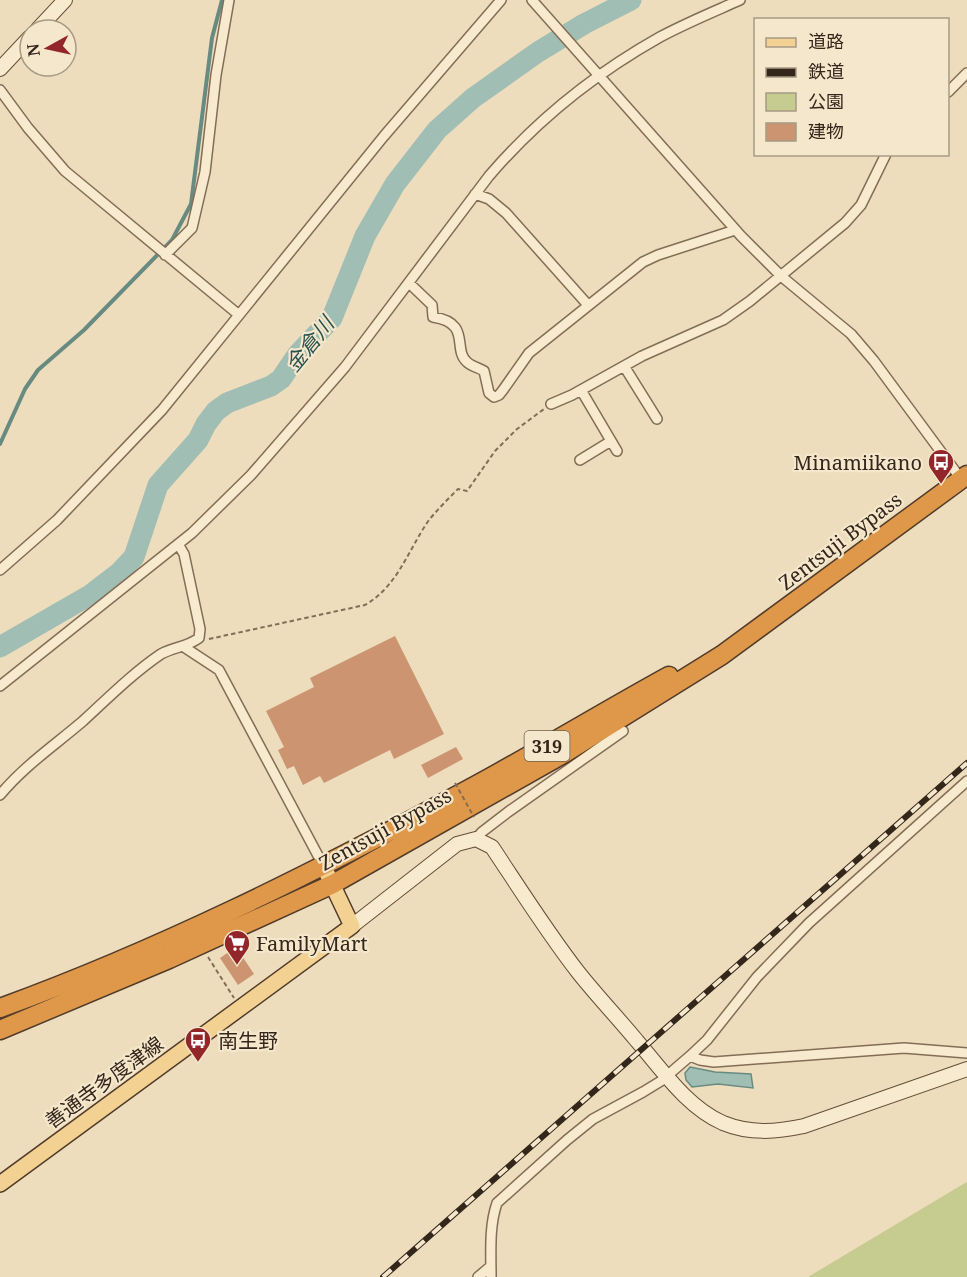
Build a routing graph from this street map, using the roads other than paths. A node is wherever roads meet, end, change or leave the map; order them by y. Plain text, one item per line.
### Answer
1 (65, 0) edge
2 (229, 0) edge
3 (501, 0) edge
4 (532, 0) edge
5 (740, 0) edge
6 (48, 18) edge
7 (18, 50) edge
8 (0, 69) edge
9 (967, 73) edge
10 (600, 76) junction
11 (0, 90) edge
12 (949, 91) edge
13 (885, 156) edge
14 (475, 194) junction
15 (735, 230) junction
16 (162, 253) junction
17 (781, 276) junction
18 (409, 283) junction
19 (588, 305) junction
20 (239, 315) junction
21 (624, 366) junction
22 (581, 390) junction
23 (551, 404) road end
24 (657, 419) dead end
25 (611, 441) junction
26 (616, 451) dead end
27 (580, 460) dead end
28 (964, 477) edge
29 (178, 544) junction
30 (0, 570) edge
31 (768, 622) junction
32 (188, 645) junction
33 (0, 686) edge
34 (623, 731) dead end
35 (967, 781) edge
36 (0, 795) edge
37 (476, 839) junction
38 (323, 865) junction
39 (333, 884) junction
40 (352, 926) junction
41 (0, 1008) edge
42 (0, 1030) edge
43 (967, 1053) edge
44 (690, 1056) junction
45 (967, 1070) edge
46 (666, 1076) junction
47 (0, 1184) edge
48 (491, 1266) junction
49 (478, 1277) edge
50 (491, 1277) edge

1 - 6 street
2 - 16 street
3 - 20 street
4 - 10 street
5 - 10 street
7 - 8 street
9 - 12 street
10 - 14 street
10 - 15 street
11 - 16 street
13 - 17 street
14 - 18 street
14 - 19 street
15 - 17 street
15 - 19 street
16 - 20 street
17 - 21 street
17 - 28 street
18 - 19 street
18 - 29 street
20 - 30 street
21 - 22 street
21 - 24 street
22 - 23 street
22 - 25 street
25 - 26 street
25 - 27 street
28 - 31 highway, Zentsuji Bypass / 319
29 - 32 street
29 - 33 street
31 - 38 highway, Zentsuji Bypass / 319
31 - 39 highway, Zentsuji Bypass / 319
32 - 36 street
32 - 38 street
34 - 37 street
35 - 44 street
37 - 40 street
37 - 46 street
38 - 39 main road
38 - 41 highway, Zentsuji Bypass / 319
39 - 40 main road
39 - 42 highway, Zentsuji Bypass / 319
40 - 47 main road, 善通寺多度津線
43 - 44 street
44 - 46 street
45 - 46 street
46 - 48 street
48 - 49 street
48 - 50 street

